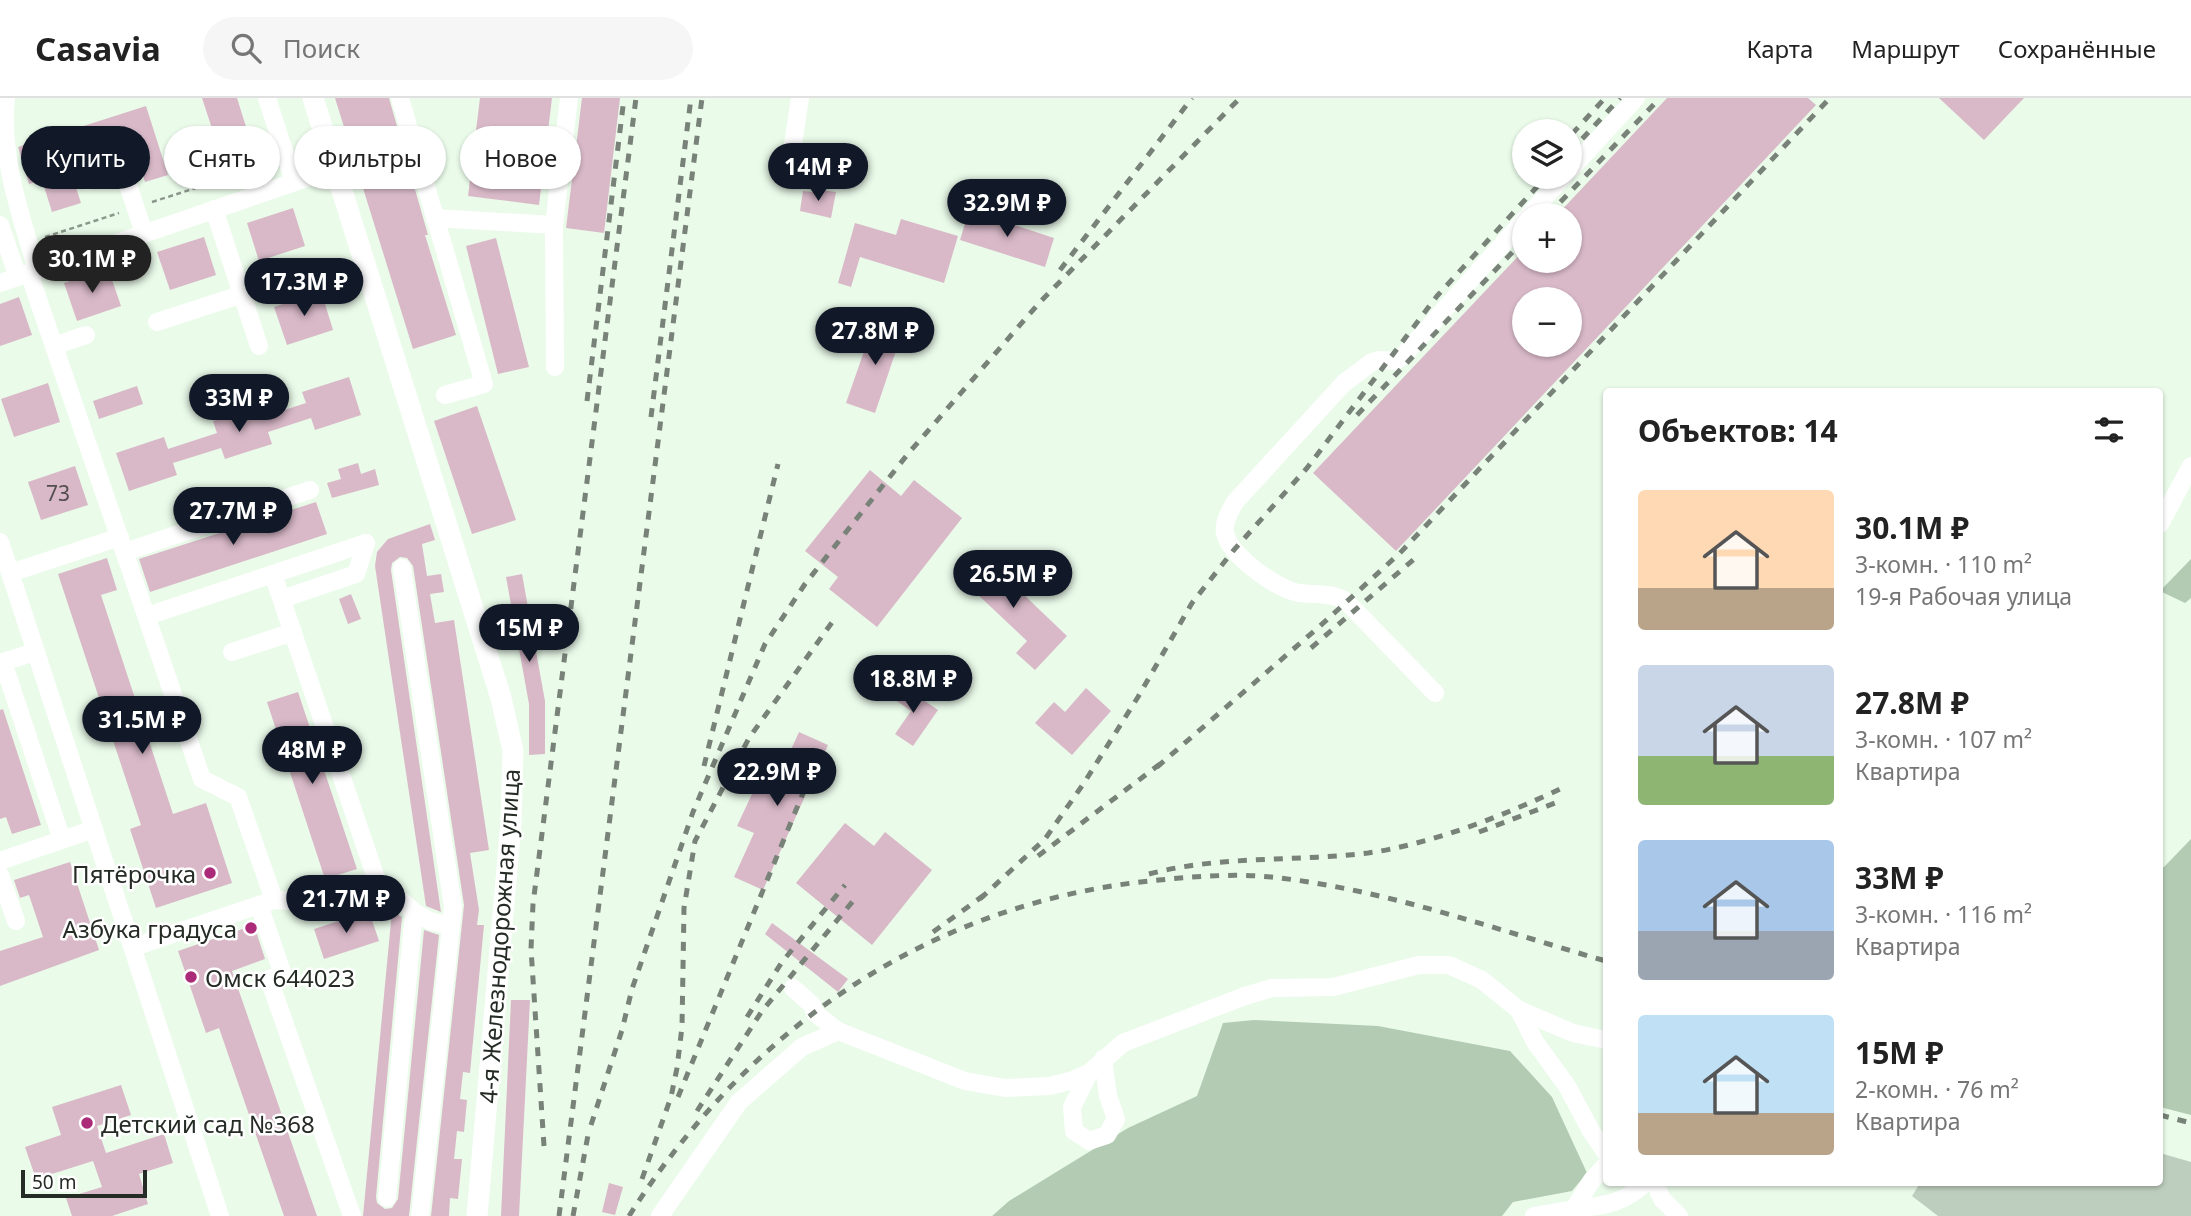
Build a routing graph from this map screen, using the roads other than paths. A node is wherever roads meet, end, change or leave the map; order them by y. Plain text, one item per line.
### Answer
1 (6, 98) edge
2 (267, 98) edge
3 (313, 98) edge
4 (400, 98) edge
5 (569, 98) edge
6 (800, 98) edge
7 (1636, 98) edge
8 (322, 126) edge
9 (1582, 157) edge
10 (788, 178) dead end
11 (294, 182) joint
12 (129, 189) edge
13 (343, 189) edge
14 (1552, 189) edge
15 (1540, 203) edge
16 (214, 209) junction
17 (435, 218) junction
18 (0, 225) edge
19 (554, 225) junction
20 (144, 233) junction
21 (1512, 233) edge
22 (28, 273) junction
23 (298, 276) dead end
24 (0, 283) edge
25 (242, 294) junction
26 (157, 322) dead end
27 (86, 335) dead end
28 (54, 346) junction
29 (259, 346) dead end
30 (555, 367) dead end
31 (445, 395) dead end
32 (2191, 466) edge
33 (310, 490) dead end
34 (2163, 518) edge
35 (0, 542) edge
36 (122, 544) junction
37 (402, 568) dead end
38 (10, 573) junction
39 (273, 574) junction
40 (282, 599) junction
41 (147, 616) junction
42 (293, 632) junction
43 (35, 652) junction
44 (232, 652) dead end
45 (2, 663) edge
46 (1435, 693) dead end
47 (94, 829) junction
48 (62, 840) junction
49 (0, 861) edge
50 (0, 875) edge
51 (380, 890) junction
52 (266, 903) junction
53 (414, 912) junction
54 (16, 921) dead end
55 (451, 926) junction
56 (134, 947) junction
57 (793, 988) dead end
58 (1519, 1010) junction
59 (838, 1031) junction
60 (1603, 1039) edge
61 (1104, 1059) junction
62 (1088, 1073) junction
63 (1603, 1149) edge
64 (1603, 1168) edge
65 (1642, 1186) edge
66 (1656, 1186) edge
67 (387, 1198) dead end
68 (1574, 1209) junction
69 (220, 1216) edge
70 (352, 1216) edge
71 (420, 1216) edge
72 (477, 1216) edge
73 (660, 1216) edge
74 (1534, 1216) edge
75 (1679, 1216) edge

1 - 22 street
2 - 11 street
3 - 8 main road, 4-я Железнодорожная улица
4 - 17 street
5 - 19 street
6 - 10 street
7 - 9 street
11 - 16 street
12 - 20 street
13 - 72 main road, 4-я Железнодорожная улица
14 - 15 street
16 - 20 street
16 - 25 street
17 - 19 street
17 - 31 street
18 - 22 street
19 - 30 street
20 - 22 street
21 - 46 street
22 - 24 street
22 - 28 street
23 - 25 street
25 - 26 street
25 - 29 street
27 - 28 street
28 - 36 street
32 - 34 street
33 - 36 street
35 - 38 street
36 - 38 street
36 - 41 street
37 - 55 street
38 - 43 street
39 - 40 street
39 - 40 street
39 - 41 street
40 - 42 street
41 - 52 street
42 - 44 street
42 - 51 street
43 - 45 street
43 - 47 street
45 - 48 street
47 - 48 street
47 - 56 street
48 - 49 street
50 - 54 street
51 - 52 street
51 - 53 street
52 - 56 street
52 - 70 street
53 - 55 street
53 - 67 street
55 - 71 street
56 - 69 street
57 - 59 street
58 - 60 street
58 - 61 street
58 - 63 street
59 - 62 street
59 - 73 street
61 - 62 street
61 - 62 street
64 - 68 street
65 - 68 street
66 - 75 street
68 - 74 street

